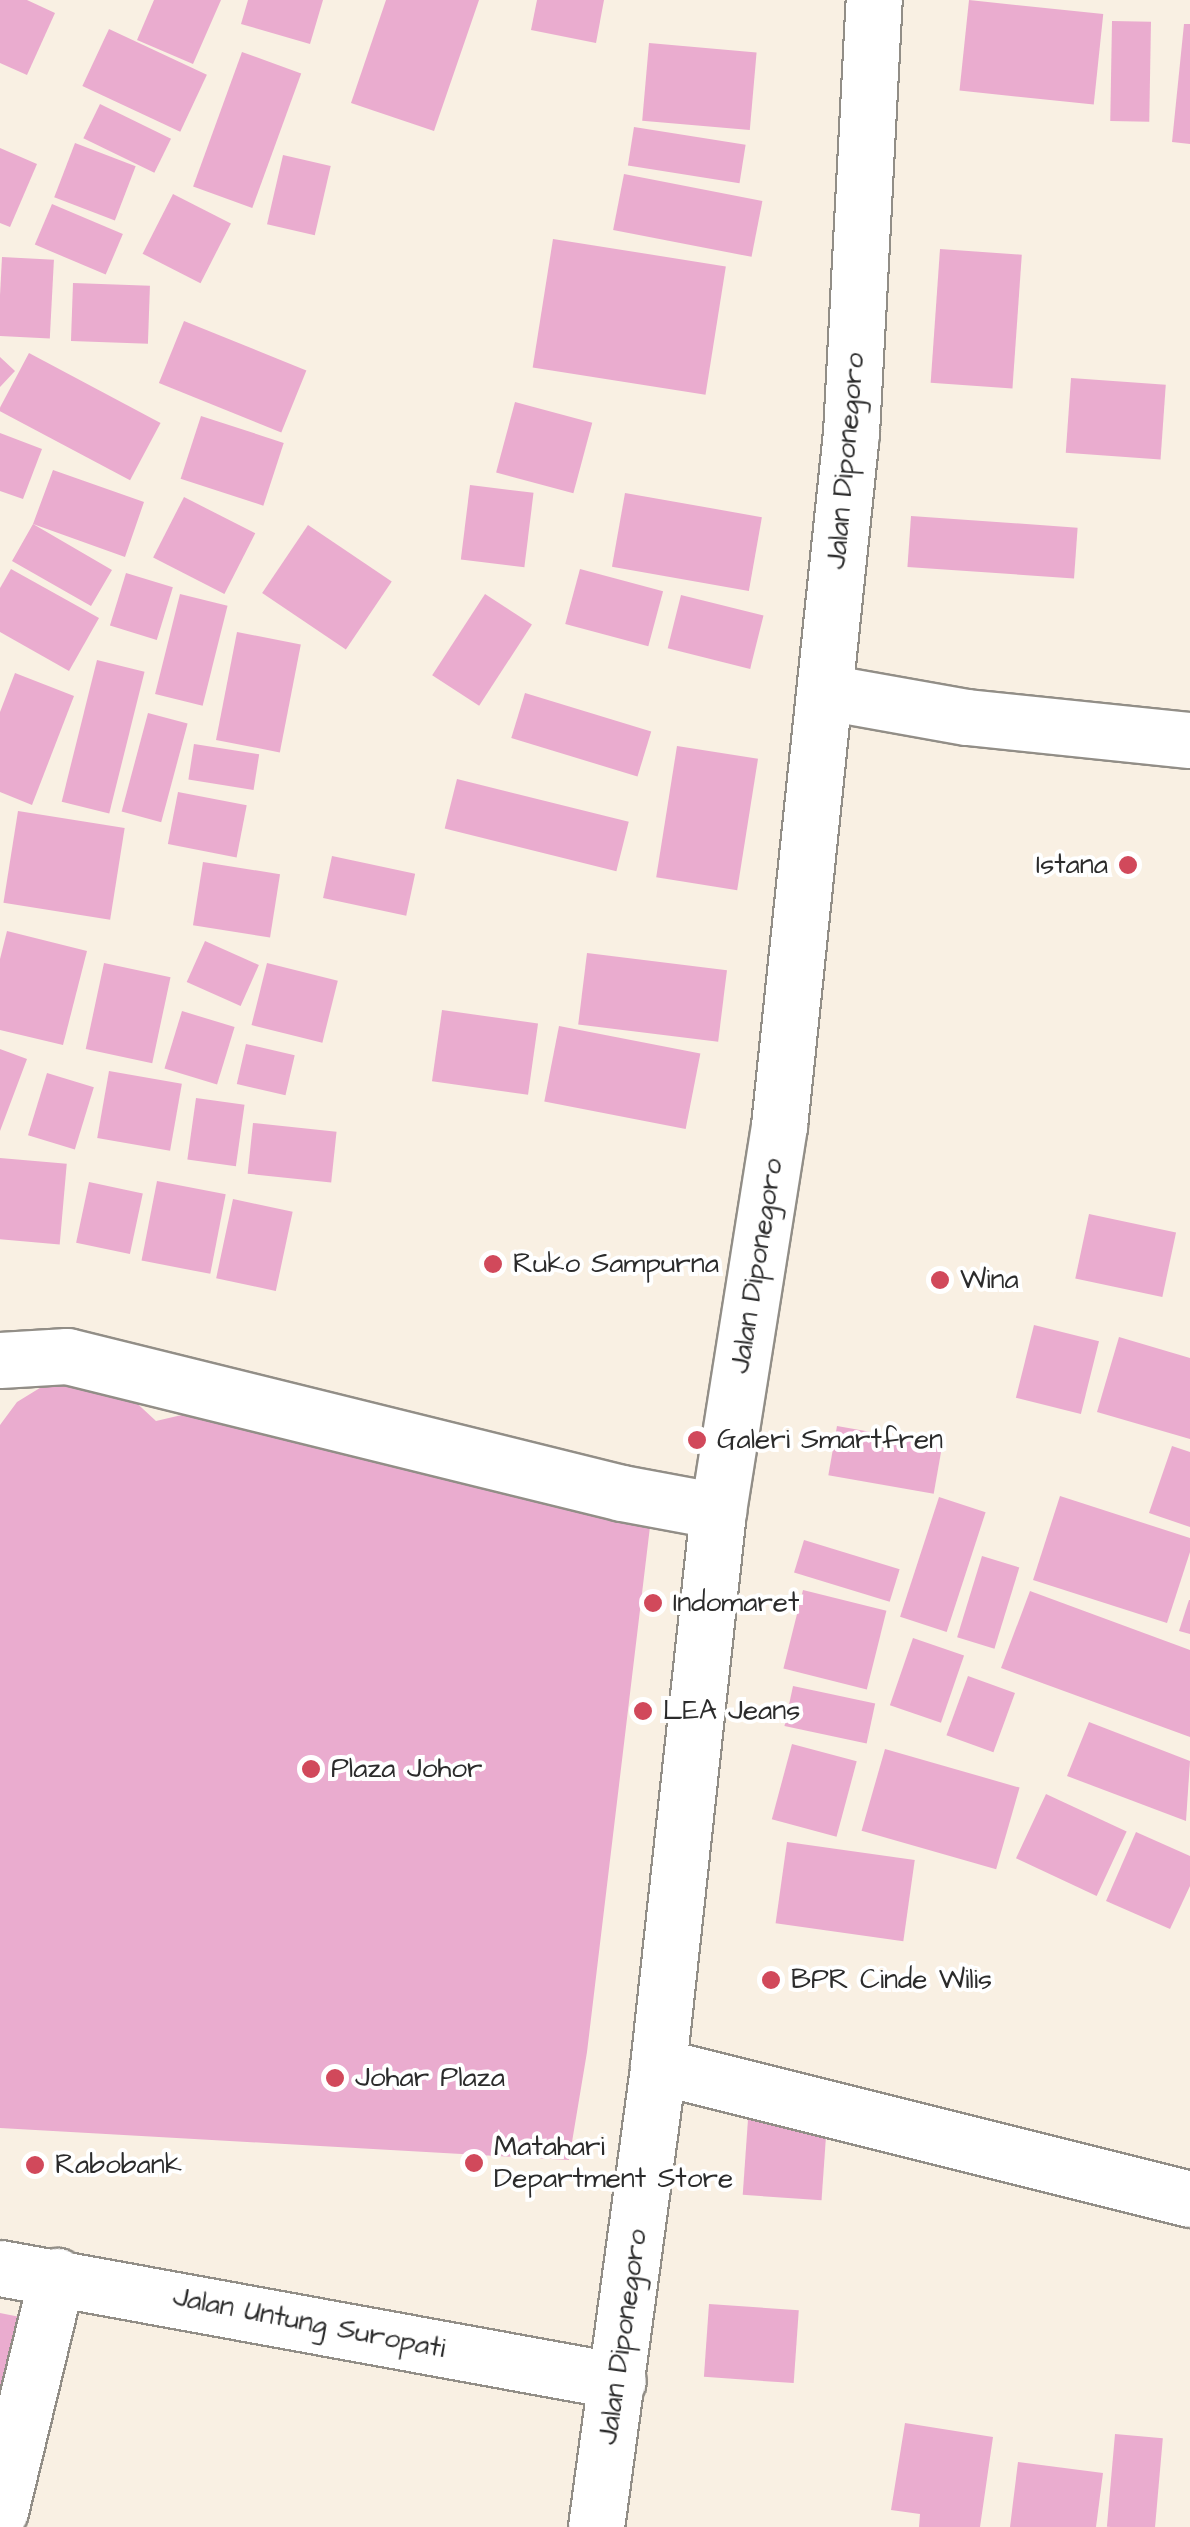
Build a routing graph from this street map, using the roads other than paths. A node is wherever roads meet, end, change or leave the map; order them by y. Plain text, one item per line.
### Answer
1 (874, 0) edge
2 (826, 692) junction
3 (1190, 740) edge
4 (0, 1360) edge
5 (718, 1511) junction
6 (658, 2066) junction
7 (1190, 2200) edge
8 (0, 2268) edge
9 (57, 2276) junction
10 (618, 2382) junction
11 (0, 2511) edge
12 (596, 2527) edge

1 - 2 street, Jalan Diponegoro
2 - 3 street
2 - 5 street, Jalan Diponegoro
4 - 5 street
5 - 6 street, Jalan Diponegoro
6 - 7 street
6 - 10 street, Jalan Diponegoro
8 - 9 street, Jalan Untung Suropati
9 - 10 street, Jalan Untung Suropati
9 - 11 street
10 - 12 street, Jalan Diponegoro

